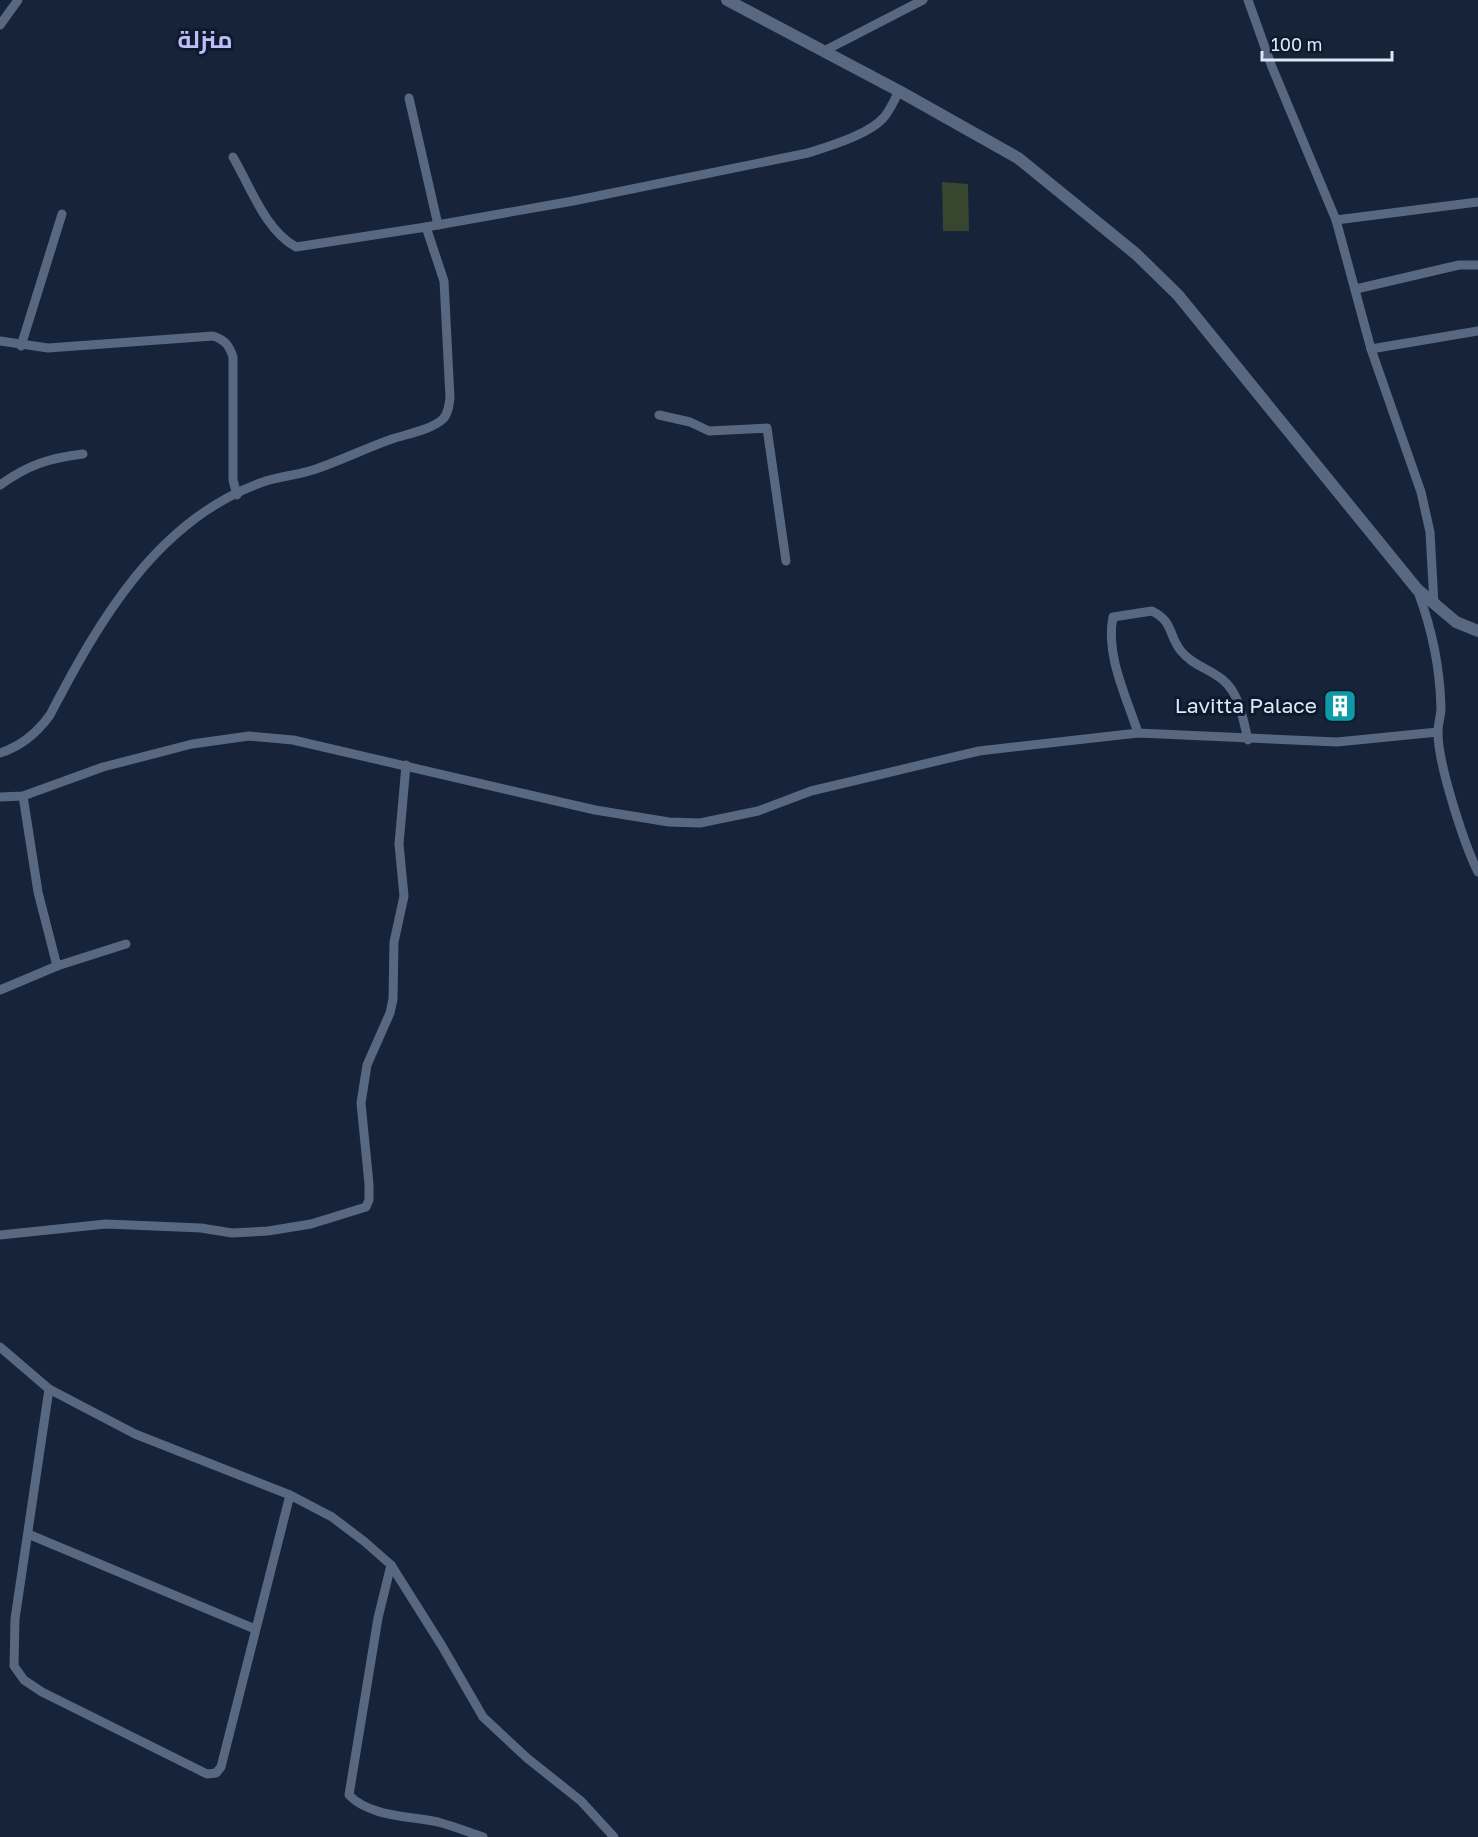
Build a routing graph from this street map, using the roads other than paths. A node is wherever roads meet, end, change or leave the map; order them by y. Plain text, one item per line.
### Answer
1 (18, 0) edge
2 (727, 0) edge
3 (923, 0) edge
4 (1248, 0) edge
5 (0, 25) edge
6 (824, 51) junction
7 (899, 91) junction
8 (409, 98) dead end
9 (233, 157) dead end
10 (1478, 202) edge
11 (62, 214) dead end
12 (1336, 220) junction
13 (438, 225) junction
14 (426, 227) junction
15 (1478, 265) edge
16 (1356, 289) junction
17 (1478, 331) edge
18 (0, 342) edge
19 (21, 346) junction
20 (1371, 349) junction
21 (659, 415) dead end
22 (83, 454) dead end
23 (0, 485) edge
24 (237, 495) junction
25 (786, 561) dead end
26 (1417, 589) junction
27 (1434, 604) junction
28 (1478, 631) edge
29 (1438, 732) junction
30 (1138, 734) junction
31 (1248, 740) junction
32 (0, 753) edge
33 (406, 765) junction
34 (23, 796) junction
35 (0, 797) edge
36 (1478, 872) edge
37 (126, 944) dead end
38 (57, 966) junction
39 (0, 990) edge
40 (0, 1235) edge
41 (0, 1347) edge
42 (49, 1389) junction
43 (290, 1496) junction
44 (28, 1534) junction
45 (390, 1565) junction
46 (255, 1629) junction
47 (483, 1837) edge
48 (614, 1837) edge

1 - 5 street
2 - 6 street
3 - 6 street
4 - 12 street
6 - 7 street
7 - 13 street
7 - 26 street
8 - 13 street
9 - 14 street
10 - 12 street
11 - 19 street
12 - 16 street
13 - 14 street
14 - 24 street
15 - 16 street
16 - 20 street
17 - 20 street
18 - 19 street
19 - 24 street
20 - 27 street
21 - 25 street
22 - 23 street
24 - 32 street
26 - 27 street
26 - 29 street
27 - 28 street
29 - 31 street
29 - 36 street
30 - 31 street
30 - 31 street
30 - 33 street
33 - 34 street
33 - 40 street
34 - 35 street
34 - 38 street
37 - 38 street
38 - 39 street
41 - 42 street
42 - 43 street
42 - 44 street
43 - 45 street
43 - 46 street
44 - 46 street
44 - 46 street
45 - 47 street
45 - 48 street

